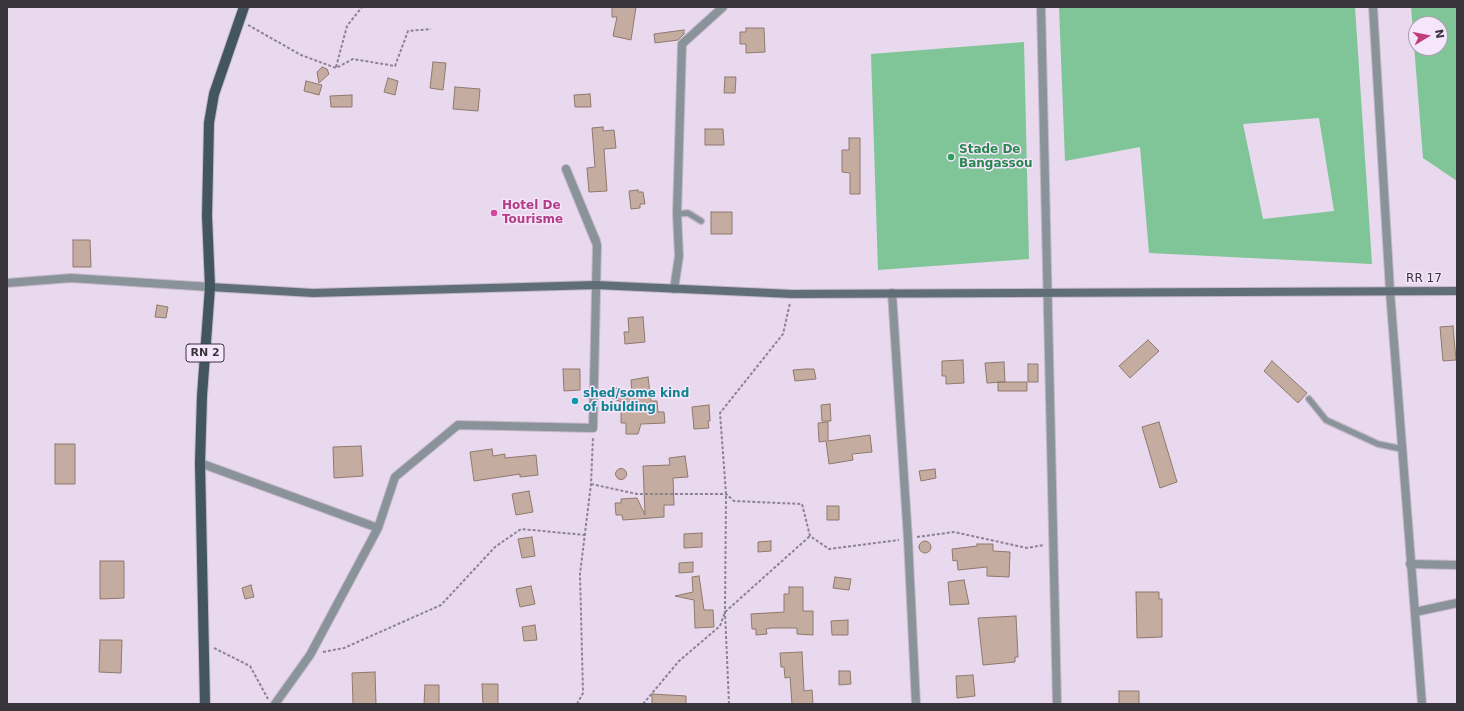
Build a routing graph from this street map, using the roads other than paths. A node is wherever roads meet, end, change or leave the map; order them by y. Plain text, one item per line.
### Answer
1 (244, 7) edge
2 (724, 7) edge
3 (1041, 7) edge
4 (1373, 7) edge
5 (677, 214) junction
6 (701, 221) dead end
7 (596, 241) dead end
8 (7, 283) edge
9 (596, 285) junction
10 (210, 287) junction
11 (674, 289) junction
12 (1047, 291) junction
13 (1390, 291) junction
14 (1457, 291) edge
15 (892, 293) junction
16 (1309, 399) dead end
17 (1402, 449) junction
18 (200, 463) junction
19 (378, 528) junction
20 (1410, 564) junction
21 (1457, 565) edge
22 (1457, 603) edge
23 (1415, 612) junction
24 (205, 704) edge
25 (276, 704) edge
26 (916, 704) edge
27 (1057, 704) edge
28 (1422, 704) edge

1 - 10 main road, RN 2
2 - 5 street
3 - 12 street
4 - 13 street
5 - 6 lane
5 - 11 street
7 - 9 street
8 - 10 street
9 - 10 main road, RR 17
9 - 11 main road, RR 17
9 - 19 street
10 - 18 main road, RN 2
11 - 15 main road, RR 17
12 - 13 main road, RR 17
12 - 15 main road, RR 17
12 - 27 street
13 - 14 main road, RR 17 / RR 17
13 - 17 street
15 - 26 street
16 - 17 lane
17 - 20 street
18 - 19 street
18 - 24 main road, RN 2
19 - 25 street
20 - 21 street
20 - 23 street
22 - 23 street
23 - 28 street

